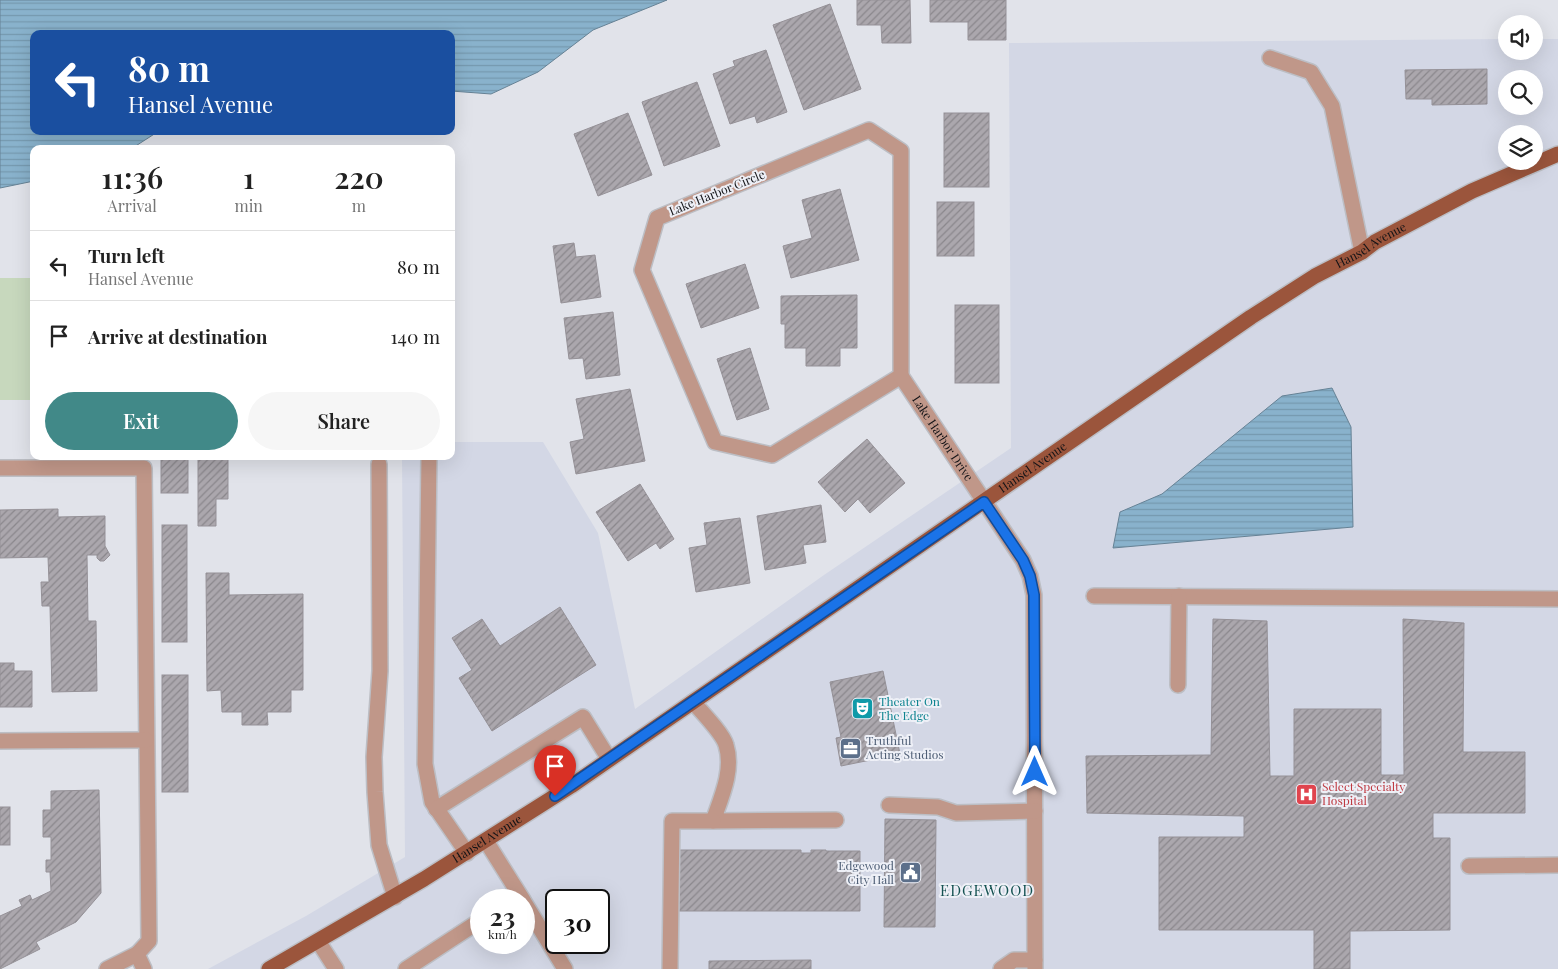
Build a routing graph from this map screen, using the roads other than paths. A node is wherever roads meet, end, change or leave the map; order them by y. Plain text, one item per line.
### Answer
1 (1270, 58) dead end
2 (1558, 154) edge
3 (1362, 252) junction
4 (901, 376) junction
5 (429, 460) edge
6 (379, 464) dead end
7 (0, 468) edge
8 (984, 502) junction
9 (1094, 596) dead end
10 (1179, 596) junction
11 (1558, 599) edge
12 (1178, 685) dead end
13 (693, 702) junction
14 (146, 740) junction
15 (0, 741) edge
16 (609, 760) junction
17 (889, 805) dead end
18 (436, 809) junction
19 (1035, 811) junction
20 (836, 820) dead end
21 (713, 821) junction
22 (486, 841) junction
23 (467, 853) junction
24 (1469, 866) dead end
25 (1558, 866) edge
26 (514, 889) edge
27 (395, 897) junction
28 (535, 922) edge
29 (470, 927) edge
30 (318, 941) junction
31 (137, 954) junction
32 (1035, 964) edge
33 (107, 969) edge
34 (144, 969) edge
35 (269, 969) edge
36 (336, 969) edge
37 (406, 969) edge
38 (565, 969) edge
39 (670, 969) edge
40 (1001, 969) edge

1 - 3 street
2 - 3 main road, Hansel Avenue
3 - 8 main road, Hansel Avenue
4 - 4 street, Lake Harbor Circle
4 - 8 street, Lake Harbor Drive
5 - 18 street
6 - 27 street
7 - 14 street
8 - 13 main road, Hansel Avenue
8 - 19 street, Lake Harbor Drive
9 - 10 street
10 - 11 street
10 - 12 street
13 - 16 main road, Hansel Avenue
13 - 21 street
14 - 15 street
14 - 31 street
16 - 18 street
16 - 22 main road, Hansel Avenue
17 - 19 street
18 - 23 street
19 - 32 street, Lake Harbor Drive
20 - 21 street
21 - 39 street
22 - 23 main road, Hansel Avenue
22 - 26 street
23 - 27 main road, Hansel Avenue
24 - 25 street
27 - 30 main road, Hansel Avenue
28 - 38 street
29 - 37 street
30 - 35 main road, Hansel Avenue
30 - 36 street
31 - 33 street
31 - 34 street
32 - 40 street

